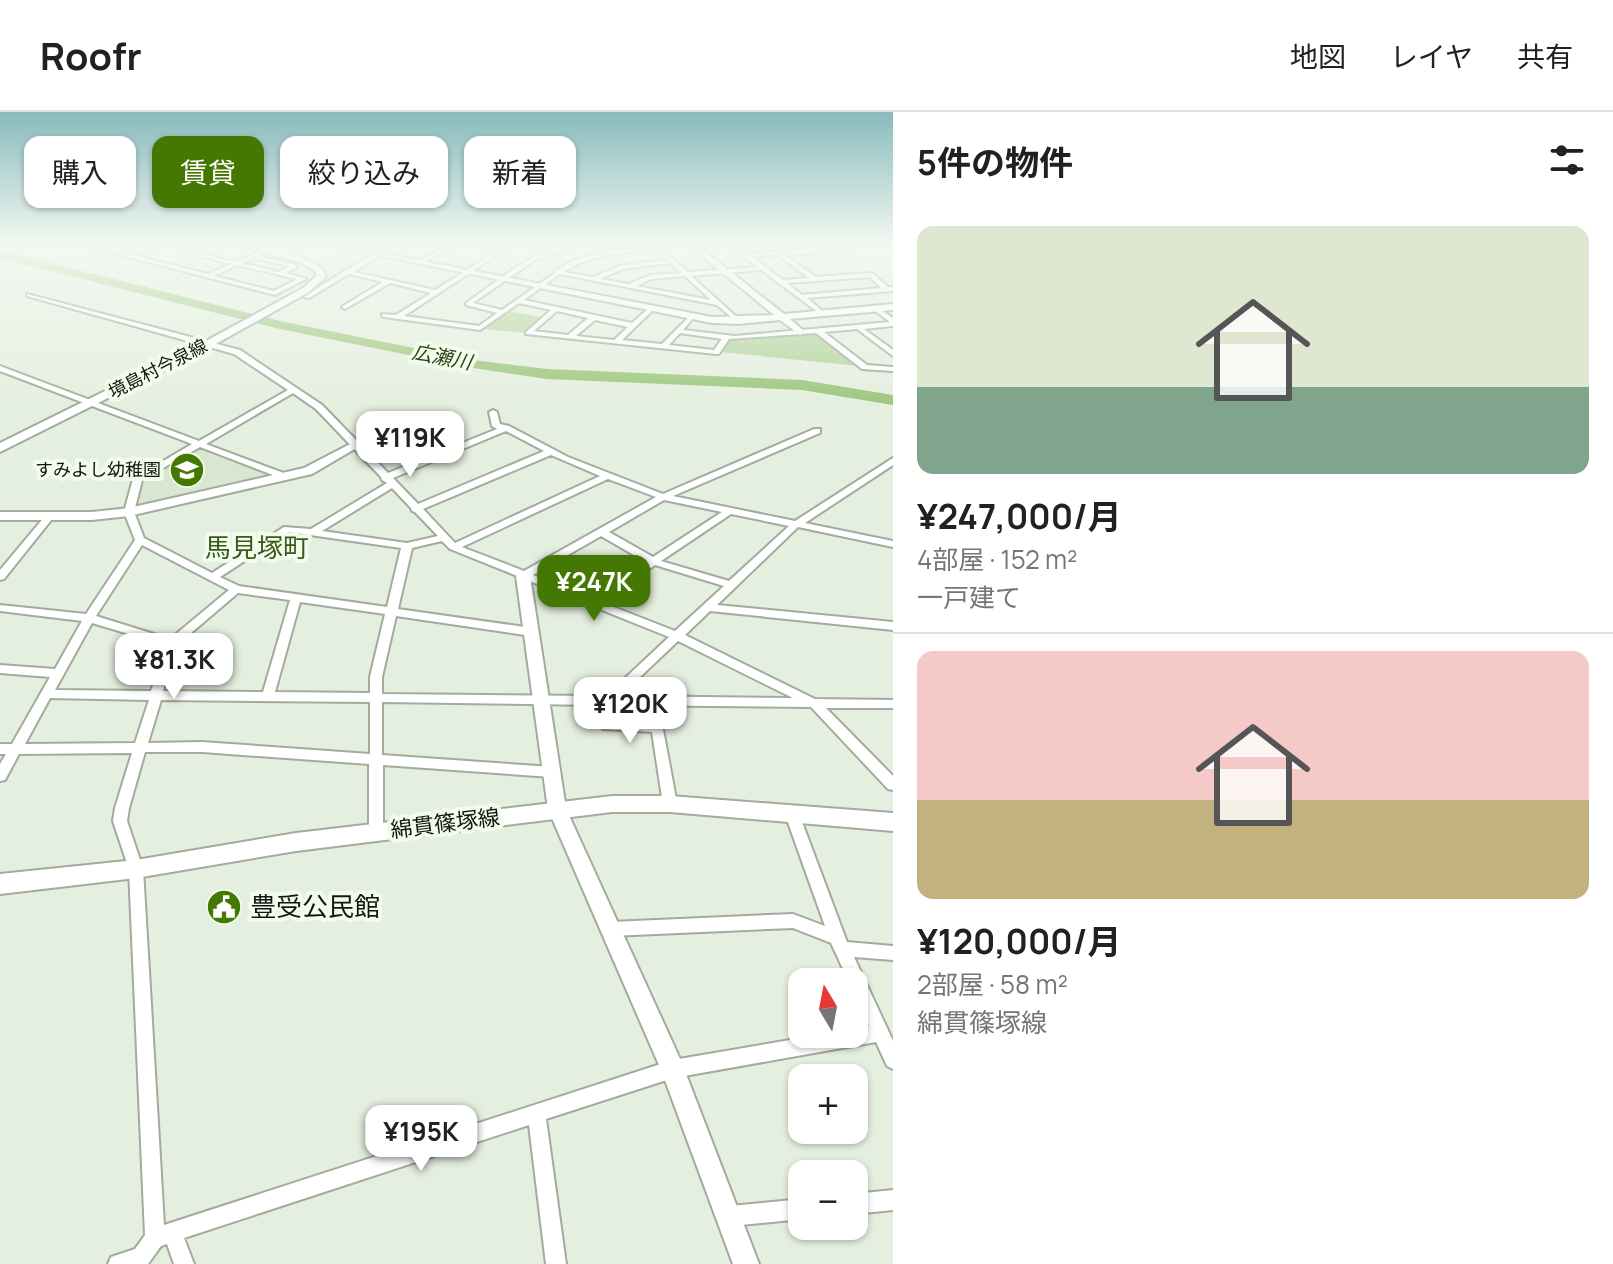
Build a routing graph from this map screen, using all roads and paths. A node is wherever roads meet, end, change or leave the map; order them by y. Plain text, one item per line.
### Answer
1 (45, 300) edge
2 (289, 300) edge
3 (357, 300) edge
4 (424, 300) edge
5 (474, 300) edge
6 (606, 300) edge
7 (700, 300) edge
8 (715, 300) edge
9 (761, 300) edge
10 (805, 300) edge
11 (518, 301) joint
12 (720, 304) junction
13 (345, 307) dead end
14 (893, 307) edge
15 (556, 309) junction
16 (651, 309) junction
17 (876, 309) junction
18 (503, 312) junction
19 (823, 314) junction
20 (384, 315) dead end
21 (397, 317) junction
22 (594, 317) junction
23 (691, 317) junction
24 (782, 317) junction
25 (738, 321) junction
26 (893, 322) edge
27 (634, 326) junction
28 (858, 327) junction
29 (678, 331) junction
30 (818, 331) junction
31 (800, 332) junction
32 (569, 338) junction
33 (726, 338) junction
34 (212, 341) junction
35 (616, 342) junction
36 (663, 347) junction
37 (893, 354) edge
38 (0, 368) edge
39 (893, 369) edge
40 (293, 390) junction
41 (94, 402) junction
42 (493, 412) dead end
43 (506, 428) junction
44 (817, 431) dead end
45 (201, 443) junction
46 (354, 445) junction
47 (0, 448) edge
48 (550, 452) junction
49 (893, 461) edge
50 (608, 475) junction
51 (286, 477) junction
52 (388, 481) junction
53 (663, 497) junction
54 (415, 509) junction
55 (129, 512) junction
56 (728, 512) junction
57 (0, 516) edge
58 (49, 517) junction
59 (795, 525) junction
60 (602, 532) junction
61 (312, 533) junction
62 (441, 538) junction
63 (140, 540) junction
64 (893, 544) edge
65 (407, 546) junction
66 (454, 547) junction
67 (654, 562) junction
68 (523, 576) junction
69 (0, 577) edge
70 (213, 577) junction
71 (731, 585) junction
72 (236, 589) junction
73 (296, 597) junction
74 (591, 603) junction
75 (707, 607) junction
76 (0, 608) edge
77 (390, 611) junction
78 (89, 618) junction
79 (893, 626) edge
80 (532, 632) junction
81 (677, 636) junction
82 (172, 643) junction
83 (0, 669) edge
84 (58, 673) junction
85 (47, 694) junction
86 (156, 695) junction
87 (268, 697) junction
88 (375, 698) junction
89 (541, 698) junction
90 (606, 699) junction
91 (815, 704) junction
92 (893, 704) edge
93 (0, 749) edge
94 (141, 749) junction
95 (15, 750) junction
96 (375, 757) junction
97 (552, 772) junction
98 (0, 776) edge
99 (893, 785) edge
100 (670, 804) junction
101 (557, 809) junction
102 (792, 814) junction
103 (893, 822) edge
104 (376, 832) junction
105 (136, 869) junction
106 (0, 884) edge
107 (611, 929) junction
108 (840, 943) junction
109 (893, 953) edge
110 (879, 1033) junction
111 (893, 1060) edge
112 (673, 1069) junction
113 (536, 1113) junction
114 (893, 1200) edge
115 (868, 1203) edge
116 (788, 1210) edge
117 (730, 1216) junction
118 (163, 1235) junction
119 (130, 1262) edge
120 (184, 1264) edge
121 (556, 1264) edge
122 (746, 1264) edge

1 - 34 street
2 - 34 main road, 境島村今泉線
3 - 13 street
4 - 21 street
5 - 18 street
6 - 16 street
7 - 12 street
8 - 12 street
9 - 24 street
10 - 19 street
11 - 15 street
11 - 18 street
12 - 25 street
14 - 17 street
15 - 22 street
15 - 32 street
16 - 23 street
16 - 27 street
17 - 19 street
17 - 26 street
18 - 21 street
19 - 24 street
20 - 21 street
22 - 27 street
22 - 32 street
23 - 25 street
23 - 29 street
24 - 25 street
24 - 31 street
26 - 28 street
27 - 35 street
28 - 30 street
28 - 37 street
29 - 33 street
29 - 36 street
30 - 31 street
30 - 39 street
31 - 33 street
32 - 35 street
33 - 36 street
34 - 40 street
34 - 41 main road, 境島村今泉線
35 - 36 street
38 - 41 street
40 - 45 street
40 - 46 street
41 - 45 street
41 - 47 main road, 境島村今泉線
42 - 43 street
43 - 48 street
43 - 52 street
44 - 53 street
45 - 51 street
45 - 55 street
46 - 51 street
46 - 52 street
48 - 50 street
48 - 54 street
49 - 59 street
50 - 53 street
50 - 66 street
51 - 55 street
52 - 54 street
52 - 61 street
53 - 56 street
53 - 60 street
54 - 62 street
55 - 58 street
55 - 63 street
56 - 59 street
56 - 67 street
57 - 58 street
58 - 69 street
59 - 64 street
59 - 71 street
60 - 67 street
60 - 68 street
61 - 65 street
61 - 70 street
62 - 65 street
62 - 66 street
63 - 70 street
63 - 78 street
65 - 77 street
66 - 68 street
67 - 71 street
67 - 74 street
68 - 74 street
68 - 80 street
70 - 72 street
71 - 75 street
72 - 73 street
72 - 82 street
73 - 77 street
73 - 87 street
74 - 81 street
75 - 79 street
75 - 81 street
76 - 78 street
77 - 80 street
77 - 88 street
78 - 82 street
78 - 84 street
80 - 89 street
81 - 90 street
81 - 91 street
82 - 86 street
83 - 84 street
84 - 85 street
85 - 86 street
85 - 95 street
86 - 87 street
86 - 94 street
87 - 88 street
88 - 89 street
88 - 96 street
89 - 90 street
89 - 97 street
90 - 91 street
90 - 100 street
91 - 92 street
91 - 99 street
93 - 95 street
94 - 95 street
94 - 96 street
94 - 105 street
95 - 98 street
96 - 97 street
96 - 104 street
97 - 101 street
100 - 101 main road, 綿貫篠塚線
100 - 102 main road, 綿貫篠塚線
101 - 104 main road, 綿貫篠塚線
101 - 107 street
102 - 103 main road, 綿貫篠塚線
102 - 108 street
104 - 105 main road, 綿貫篠塚線
105 - 106 main road, 綿貫篠塚線
105 - 118 street
107 - 108 street
107 - 112 street
108 - 109 street
108 - 110 street
110 - 111 street
110 - 112 street
112 - 113 street
112 - 117 street
113 - 118 street
113 - 121 street
114 - 115 street
116 - 117 street
117 - 122 street
118 - 119 street
118 - 120 street

